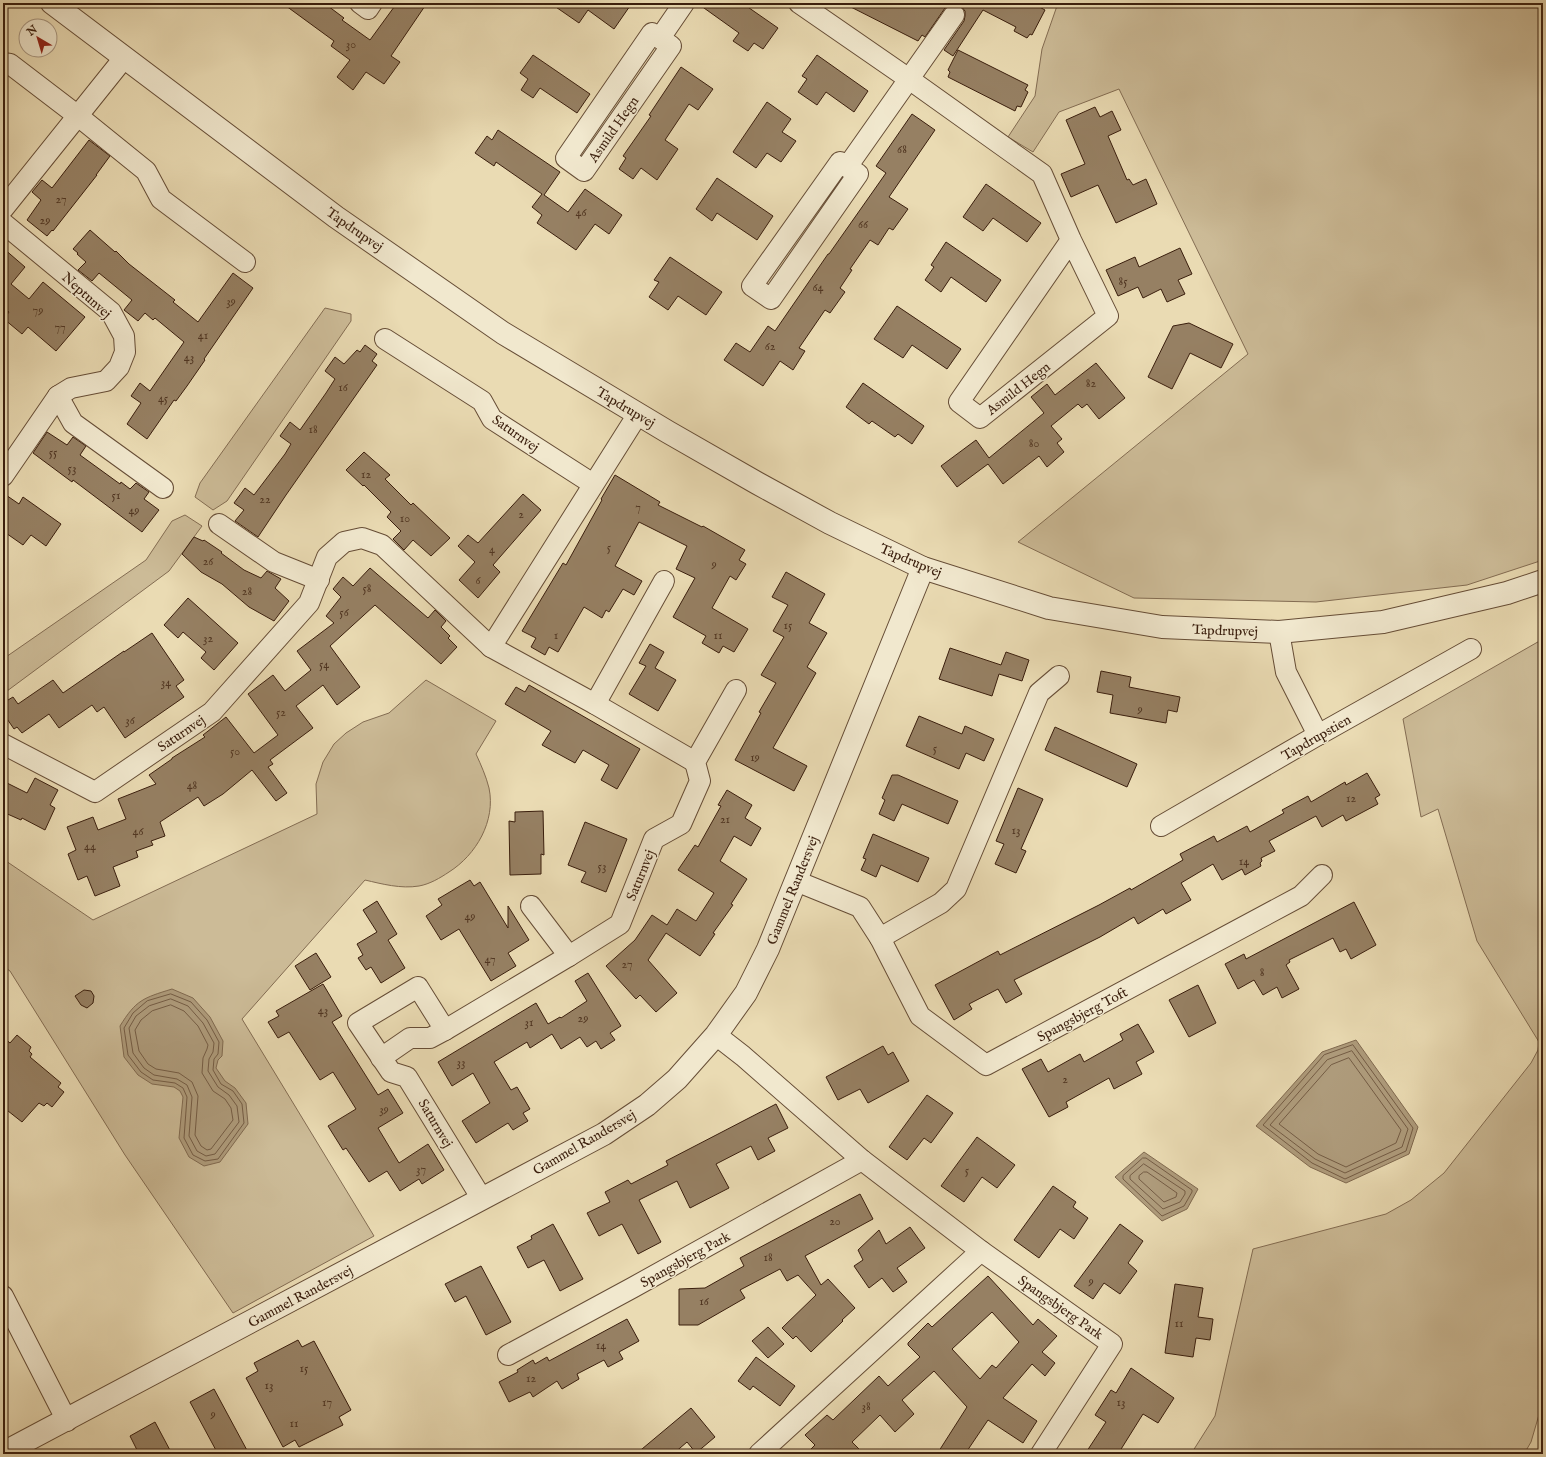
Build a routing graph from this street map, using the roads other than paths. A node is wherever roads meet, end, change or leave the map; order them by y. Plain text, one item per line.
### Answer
1 (52, 3) edge
2 (360, 3) edge
3 (372, 3) edge
4 (684, 3) edge
5 (799, 3) edge
6 (954, 15) dead end
7 (660, 38) junction
8 (124, 58) junction
9 (3, 63) edge
10 (909, 79) junction
11 (78, 116) junction
12 (847, 167) junction
13 (3, 209) edge
14 (3, 224) edge
15 (1071, 240) junction
16 (245, 262) dead end
17 (385, 339) dead end
18 (58, 396) junction
19 (638, 414) junction
20 (3, 476) edge
21 (593, 484) junction
22 (163, 488) dead end
23 (219, 524) dead end
24 (923, 568) junction
25 (319, 580) junction
26 (1543, 581) edge
27 (664, 582) dead end
28 (1279, 632) junction
29 (491, 647) junction
30 (1471, 649) dead end
31 (1059, 676) dead end
32 (736, 690) dead end
33 (595, 704) junction
34 (1318, 736) junction
35 (3, 744) edge
36 (695, 762) junction
37 (1161, 826) dead end
38 (1322, 875) dead end
39 (796, 881) junction
40 (531, 906) dead end
41 (880, 938) junction
42 (569, 956) junction
43 (446, 1030) junction
44 (716, 1035) junction
45 (381, 1058) junction
46 (862, 1160) junction
47 (482, 1199) junction
48 (981, 1251) junction
49 (3, 1296) edge
50 (508, 1355) dead end
51 (67, 1421) junction
52 (3, 1453) edge
53 (759, 1454) edge
54 (1041, 1454) edge

1 - 8 street, Tapdrupvej
2 - 3 street
4 - 7 street
5 - 10 street, Asmild Hegn
6 - 10 street
7 - 7 street, Asmild Hegn
8 - 11 street
8 - 19 street, Tapdrupvej
9 - 11 street
10 - 12 street
10 - 15 street, Asmild Hegn
11 - 13 street
11 - 16 street
12 - 12 street
14 - 18 street, Neptunvej
15 - 15 street, Asmild Hegn
17 - 21 street, Saturnvej
18 - 20 street, Neptunvej
18 - 22 street
19 - 21 street
19 - 24 street, Tapdrupvej
21 - 29 street
23 - 25 street
24 - 28 street, Tapdrupvej
24 - 39 street, Gammel Randersvej
25 - 29 street, Saturnvej
25 - 35 street, Saturnvej
26 - 28 street, Tapdrupvej
27 - 33 street
28 - 34 street
29 - 33 street, Saturnvej
30 - 34 street, Tapdrupstien
31 - 41 street
32 - 36 street
33 - 36 street, Saturnvej
34 - 37 street, Tapdrupstien
36 - 42 street, Saturnvej
38 - 41 street, Spangsbjerg Toft
39 - 41 street, Spangsbjerg Toft
39 - 44 street, Gammel Randersvej
40 - 42 street
42 - 43 street, Saturnvej
43 - 45 street, Saturnvej
43 - 45 street, Saturnvej
44 - 46 street, Spangsbjerg Park
44 - 47 street, Gammel Randersvej
45 - 47 street, Saturnvej
46 - 48 street, Spangsbjerg Park
46 - 50 street, Spangsbjerg Park
47 - 51 street, Gammel Randersvej
48 - 53 street
48 - 54 street, Spangsbjerg Park
49 - 51 street
51 - 52 street, Gammel Randersvej

